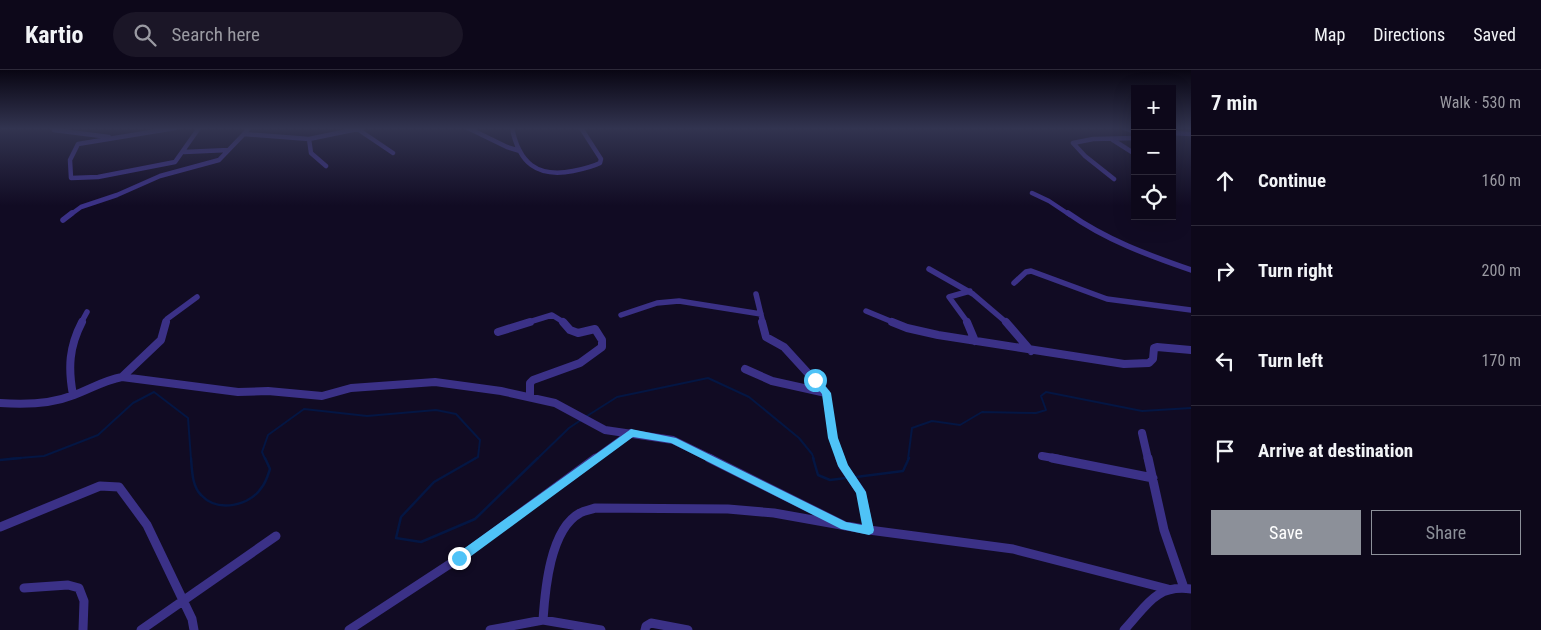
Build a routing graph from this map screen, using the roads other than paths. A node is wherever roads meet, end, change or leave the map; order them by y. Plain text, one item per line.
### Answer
1 (71, 154) edge
2 (182, 154) edge
3 (224, 154) edge
4 (313, 154) edge
5 (522, 154) edge
6 (598, 154) edge
7 (1082, 154) edge
8 (326, 166) dead end
9 (1114, 179) dead end
10 (1032, 194) dead end
11 (63, 220) dead end
12 (929, 269) dead end
13 (1191, 270) edge
14 (1014, 283) dead end
15 (970, 291) junction
16 (756, 294) dead end
17 (197, 297) dead end
18 (866, 310) dead end
19 (1191, 310) edge
20 (87, 312) dead end
21 (761, 314) junction
22 (620, 315) dead end
23 (498, 332) dead end
24 (975, 341) junction
25 (1191, 350) edge
26 (1030, 351) junction
27 (745, 370) dead end
28 (122, 377) junction
29 (826, 393) junction
30 (73, 395) junction
31 (530, 396) junction
32 (0, 403) edge
33 (631, 433) junction
34 (1142, 433) dead end
35 (1042, 456) dead end
36 (1153, 478) junction
37 (845, 526) junction
38 (0, 527) edge
39 (869, 530) junction
40 (276, 536) dead end
41 (24, 588) dead end
42 (1168, 589) junction
43 (1188, 589) edge
44 (183, 601) junction
45 (543, 620) junction
46 (83, 630) edge
47 (141, 630) edge
48 (194, 630) edge
49 (349, 630) edge
50 (490, 630) edge
51 (601, 630) edge
52 (645, 630) edge
53 (688, 630) edge
54 (1124, 630) edge

1 - 2 street
3 - 11 street
4 - 8 street
5 - 6 street
7 - 9 street
10 - 13 street
12 - 15 street
14 - 19 street
15 - 24 street
15 - 26 street
16 - 21 street
17 - 28 street
18 - 24 street
20 - 30 street
21 - 22 street
21 - 29 street
23 - 31 street
24 - 26 street
25 - 26 street
27 - 29 street
28 - 30 street
28 - 31 street
29 - 39 street
30 - 32 street
31 - 33 street
33 - 37 street
33 - 49 street
34 - 36 street
35 - 36 street
36 - 43 street
37 - 39 street
37 - 45 street
38 - 44 street
39 - 42 street
40 - 44 street
41 - 46 street
42 - 43 street
42 - 54 street
44 - 47 street
44 - 48 street
45 - 50 street
45 - 51 street
52 - 53 street

